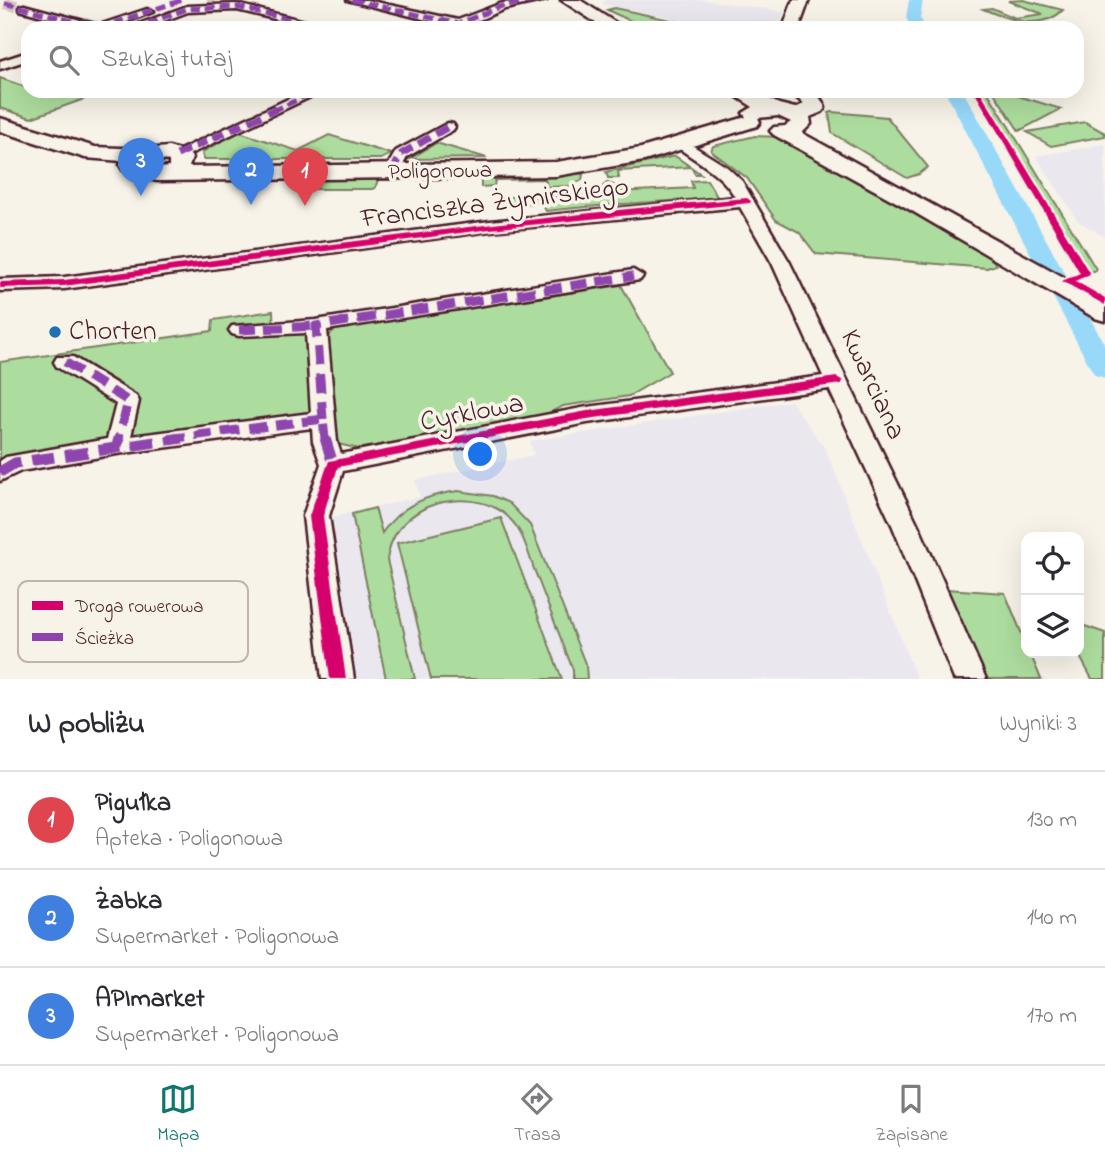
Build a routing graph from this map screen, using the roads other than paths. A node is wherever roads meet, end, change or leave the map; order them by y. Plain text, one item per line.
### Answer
1 (182, 0) edge
2 (352, 0) edge
3 (542, 0) edge
4 (569, 0) edge
5 (801, 0) edge
6 (214, 2) edge
7 (497, 3) edge
8 (237, 7) junction
9 (24, 8) tunnel mouth
10 (73, 21) edge
11 (120, 21) edge
12 (154, 21) edge
13 (297, 21) edge
14 (435, 21) edge
15 (464, 21) edge
16 (604, 21) edge
17 (793, 21) edge
18 (21, 58) edge
19 (0, 65) edge
20 (302, 98) edge
21 (733, 98) edge
22 (746, 98) edge
23 (809, 98) edge
24 (774, 121) junction
25 (0, 124) edge
26 (448, 127) dead end
27 (682, 144) junction
28 (178, 160) junction
29 (144, 165) junction
30 (238, 172) junction
31 (392, 172) junction
32 (747, 201) junction
33 (633, 276) dead end
34 (0, 285) edge
35 (1105, 312) edge
36 (316, 326) junction
37 (239, 330) dead end
38 (65, 362) dead end
39 (837, 381) junction
40 (323, 419) junction
41 (117, 446) junction
42 (333, 464) junction
43 (0, 472) edge
44 (338, 679) edge
45 (970, 679) edge

1 - 11 street
2 - 14 street
3 - 7 street
4 - 16 street
5 - 17 street
6 - 8 street
7 - 15 street
8 - 12 street
8 - 13 street
9 - 10 street
18 - 19 street
20 - 28 street
21 - 24 street
22 - 24 street
23 - 24 street
24 - 27 street, Poligonowa
24 - 35 street
25 - 29 street, Poligonowa
26 - 31 street
27 - 31 street, Poligonowa
27 - 32 street, Kwarciana
28 - 29 street
28 - 30 street, Poligonowa
29 - 30 street, Poligonowa
30 - 31 street, Poligonowa
32 - 34 street, Franciszka Żymirskiego
32 - 39 street, Kwarciana
33 - 36 street
36 - 37 street
36 - 40 street
38 - 41 street
39 - 42 street, Cyrklowa
39 - 45 street, Kwarciana
40 - 41 street
40 - 42 street
41 - 43 street
42 - 44 street

